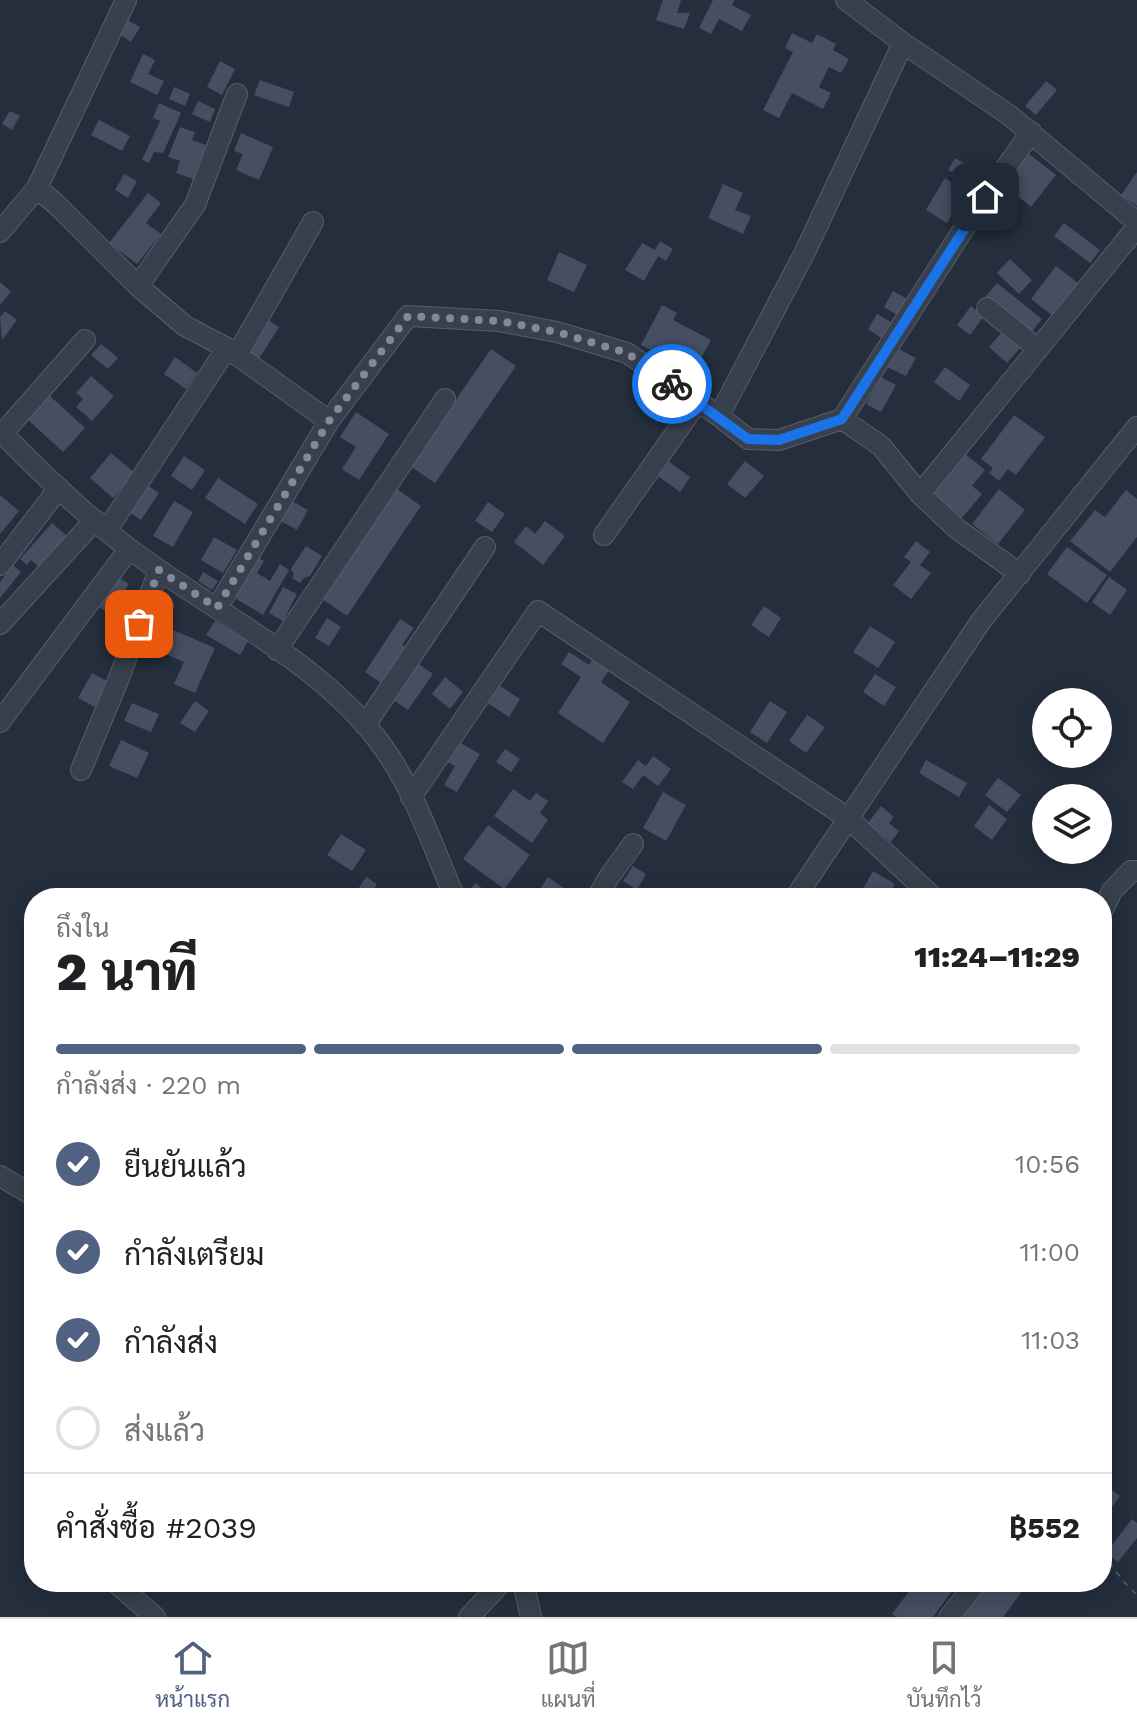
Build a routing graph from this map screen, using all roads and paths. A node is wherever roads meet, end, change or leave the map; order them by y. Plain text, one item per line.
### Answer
1 (126, 0) edge
2 (846, 0) edge
3 (903, 43) junction
4 (237, 94) dead end
5 (1031, 132) junction
6 (37, 188) junction
7 (313, 222) dead end
8 (1137, 224) edge
9 (0, 232) edge
10 (138, 286) junction
11 (987, 308) dead end
12 (85, 340) dead end
13 (1037, 348) junction
14 (232, 351) junction
15 (445, 399) dead end
16 (698, 401) junction
17 (719, 416) junction
18 (842, 419) junction
19 (329, 421) junction
20 (1137, 427) edge
21 (1, 432) edge
22 (59, 488) junction
23 (920, 494) junction
24 (101, 525) junction
25 (604, 535) dead end
26 (485, 547) dead end
27 (129, 549) junction
28 (0, 565) edge
29 (159, 570) junction
30 (1020, 574) junction
31 (217, 608) junction
32 (0, 624) edge
33 (277, 650) junction
34 (0, 722) edge
35 (365, 725) junction
36 (81, 770) dead end
37 (411, 797) junction
38 (849, 819) junction
39 (633, 844) dead end
40 (1137, 871) edge
41 (451, 888) edge
42 (603, 888) edge
43 (802, 888) edge
44 (923, 888) edge
45 (1112, 891) edge
46 (0, 1176) edge
47 (24, 1190) edge
48 (1112, 1566) edge
49 (126, 1592) edge
50 (493, 1592) edge
51 (525, 1592) edge
52 (969, 1592) edge
53 (1137, 1595) edge
54 (155, 1617) edge
55 (469, 1617) edge
56 (531, 1617) edge
57 (949, 1617) edge

1 - 6 street
2 - 3 street
3 - 5 street
3 - 17 street
4 - 10 street
5 - 8 street
5 - 18 street
6 - 9 street
6 - 10 street
7 - 14 street
8 - 13 street
10 - 14 street
11 - 13 street
12 - 21 street
13 - 23 street
14 - 19 street
14 - 24 street
15 - 33 street
16 - 17 street
16 - 19 street
16 - 25 street
17 - 18 street
18 - 23 street
19 - 31 street
20 - 30 street
21 - 22 street
22 - 24 street
22 - 28 street
23 - 30 street
24 - 27 street
24 - 32 street
26 - 35 street
27 - 29 street
27 - 34 street
29 - 31 street
29 - 36 street
30 - 38 street
31 - 33 street
33 - 35 street
35 - 37 street
37 - 38 street
37 - 41 street
38 - 43 street
38 - 44 street
39 - 42 street
40 - 45 street
46 - 47 street
48 - 53 path
49 - 54 street
50 - 55 street
51 - 56 street
52 - 57 street

